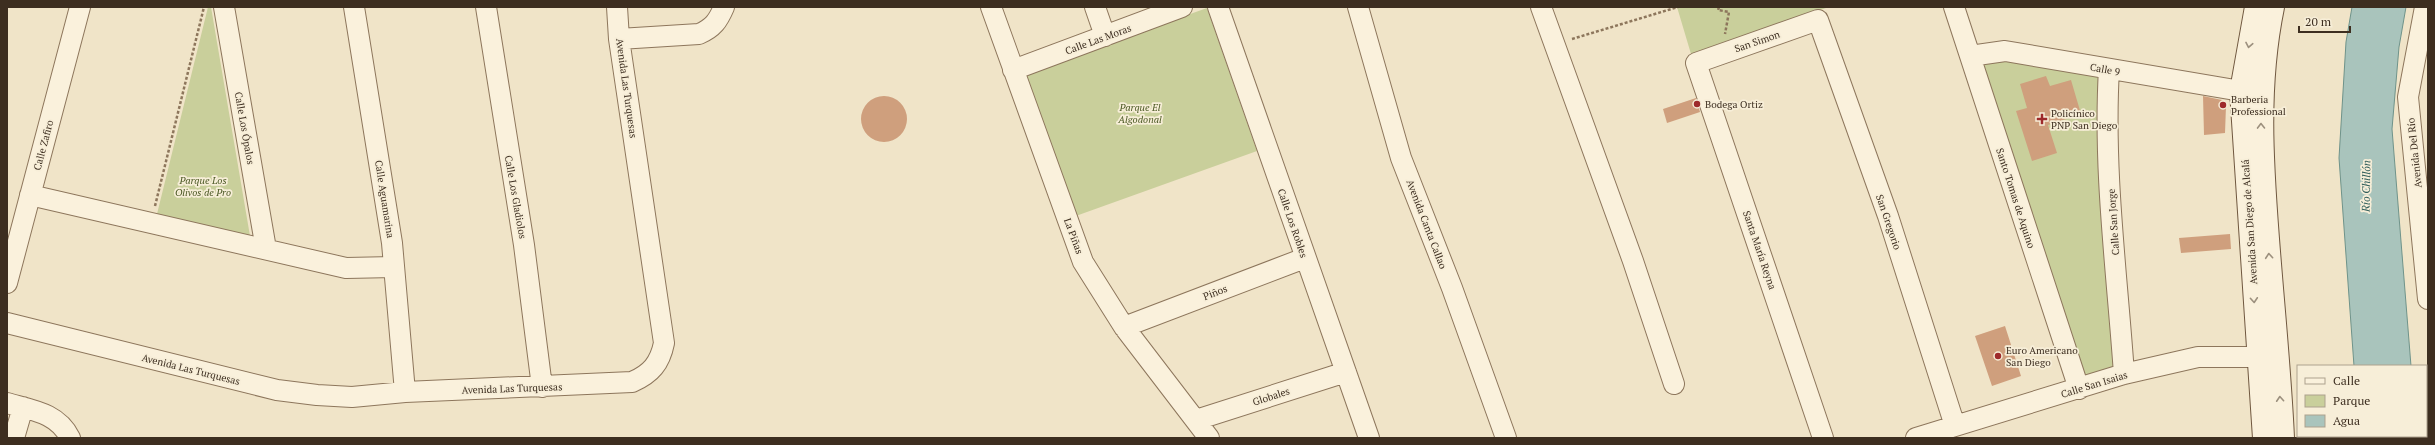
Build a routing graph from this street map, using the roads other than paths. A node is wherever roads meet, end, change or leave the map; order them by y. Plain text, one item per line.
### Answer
1 (80, 7) edge
2 (224, 7) edge
3 (354, 7) edge
4 (486, 7) edge
5 (617, 7) edge
6 (724, 7) edge
7 (991, 7) edge
8 (1095, 7) edge
9 (1182, 7) edge
10 (1218, 7) edge
11 (1358, 7) edge
12 (1541, 7) edge
13 (1954, 7) edge
14 (2256, 7) edge
15 (2273, 7) edge
16 (2425, 7) edge
17 (1818, 20) joint
18 (1105, 36) junction
19 (619, 39) junction
20 (1970, 56) junction
21 (1696, 63) joint
22 (2109, 69) junction
23 (1013, 70) junction
24 (2241, 91) junction
25 (30, 194) junction
26 (266, 249) junction
27 (1305, 258) junction
28 (394, 267) junction
29 (7, 283) edge
30 (2428, 299) edge
31 (7, 323) edge
32 (1124, 327) junction
33 (2268, 357) junction
34 (1346, 372) junction
35 (2124, 374) junction
36 (1674, 384) dead end
37 (542, 387) junction
38 (2079, 389) junction
39 (405, 392) junction
40 (15, 405) edge
41 (1196, 420) junction
42 (1955, 426) junction
43 (14, 438) edge
44 (70, 438) edge
45 (1209, 438) edge
46 (1369, 438) edge
47 (1506, 438) edge
48 (1823, 438) edge
49 (1916, 438) edge
50 (2264, 438) edge
51 (2283, 438) edge

1 - 25 street, Calle Zafiro
2 - 26 street, Calle Los Ópalos
3 - 28 street, Calle Aguamarina
4 - 37 street, Calle Los Gladiolos
5 - 19 street, Avenida Las Turquesas
6 - 19 street
7 - 23 street, La Piñas
8 - 18 street
9 - 18 street, Calle Las Moras
10 - 27 street, Calle Los Robles
11 - 47 street, Avenida Canta Callao
12 - 36 street
13 - 20 street, Santo Tomas de Aquino
14 -> 24 main road, Avenida San Diego de Alcalá
33 -> 15 main road, Avenida San Diego de Alcalá
16 - 30 street, Avenida Del Río
17 - 21 street, San Simon
17 - 42 street, San Gregorio
18 - 23 street, Calle Las Moras
19 - 37 street, Avenida Las Turquesas
20 - 22 street, Calle 9
20 - 38 street, Santo Tomas de Aquino
21 - 48 street, Santa María Reyna
22 - 24 street, Calle 9
22 - 35 street, Calle San Jorge
23 - 32 street, La Piñas
24 -> 33 main road, Avenida San Diego de Alcalá
25 - 26 street
25 - 29 street, Calle Zafiro
26 - 28 street
27 - 32 street, Piños
27 - 34 street, Calle Los Robles
28 - 39 street, Calle Aguamarina
31 - 39 street, Avenida Las Turquesas
32 - 41 street, La Piñas
33 - 35 street, Calle San Isaias
33 - 50 main road, Avenida San Diego de Alcalá
51 -> 33 main road, Avenida San Diego de Alcalá
34 - 41 street, Globales
34 - 46 street, Calle Los Robles
35 - 38 street, Calle San Isaias
37 - 39 street, Avenida Las Turquesas
38 - 42 street, Calle San Isaias
40 - 43 street
40 - 44 street
41 - 45 street, La Piñas
42 - 49 street, Calle San Isaias

